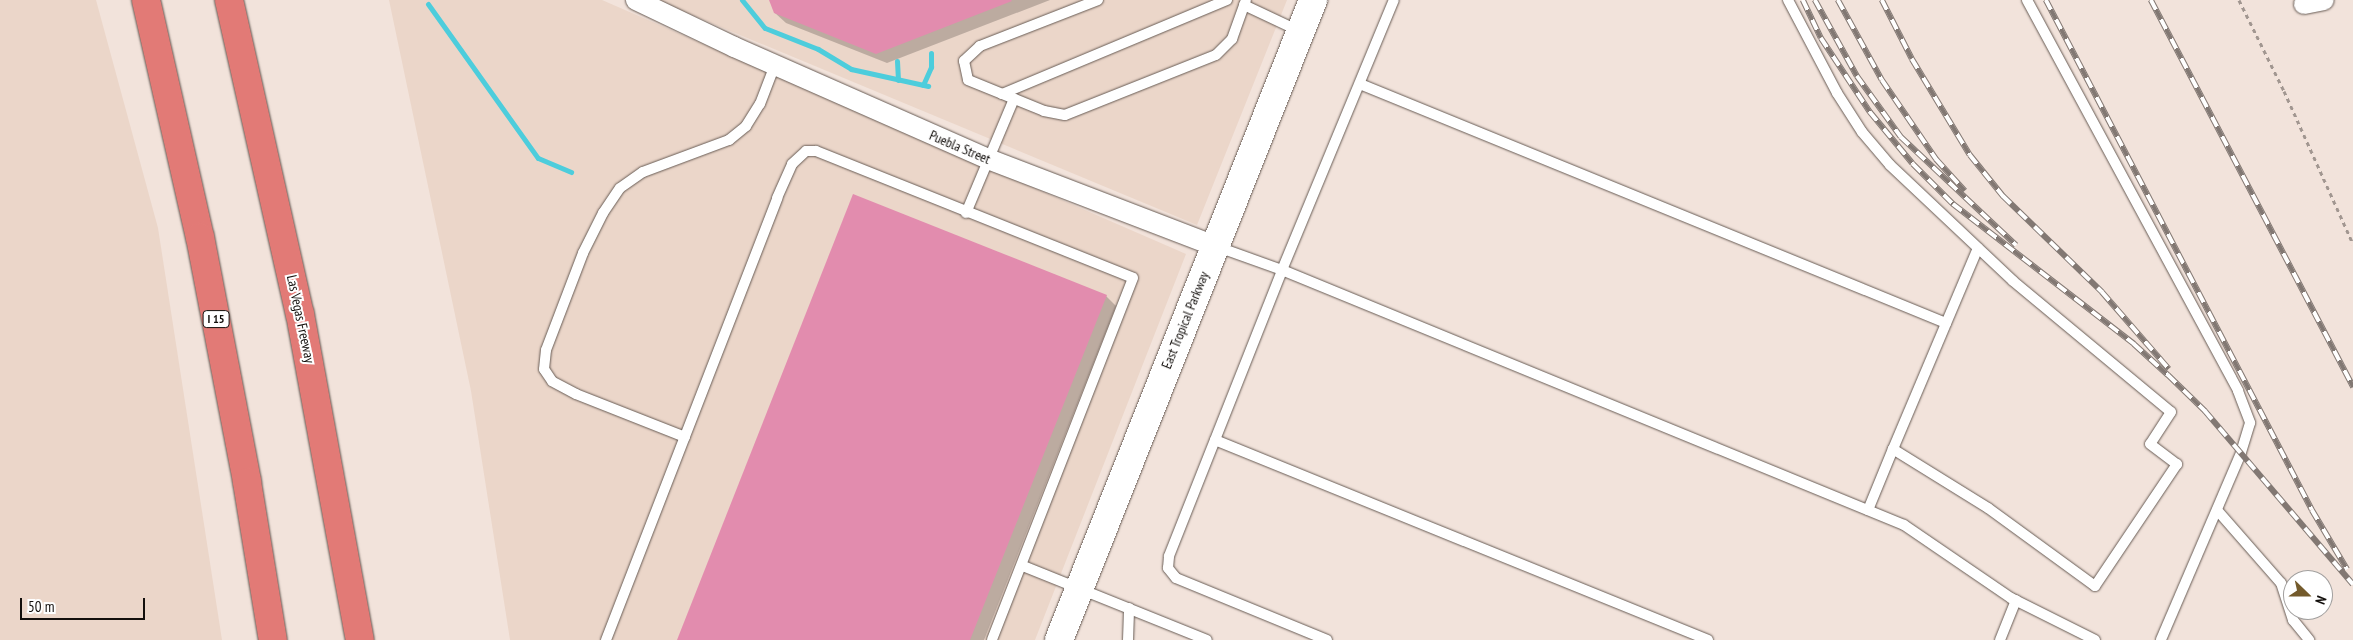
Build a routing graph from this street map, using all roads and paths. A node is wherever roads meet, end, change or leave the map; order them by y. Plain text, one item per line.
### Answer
1 (146, 0) edge
2 (229, 0) edge
3 (636, 0) edge
4 (1098, 0) edge
5 (1228, 0) edge
6 (1313, 0) edge
7 (1394, 0) edge
8 (1788, 0) edge
9 (2027, 0) edge
10 (2239, 0) edge
11 (2324, 0) edge
12 (1245, 3) edge
13 (2304, 4) dead end
14 (1300, 31) junction
15 (775, 65) junction
16 (1360, 84) junction
17 (1002, 94) junction
18 (1014, 99) junction
19 (988, 159) junction
20 (966, 213) junction
21 (2353, 244) edge
22 (1215, 246) junction
23 (1978, 248) junction
24 (1282, 270) junction
25 (1946, 323) junction
26 (684, 438) junction
27 (1215, 440) junction
28 (1893, 450) junction
29 (1868, 510) junction
30 (2217, 510) junction
31 (341, 528) junction
32 (1022, 566) junction
33 (1079, 588) junction
34 (2016, 600) junction
35 (1129, 608) junction
36 (273, 640) edge
37 (360, 640) edge
38 (365, 640) edge
39 (606, 640) edge
40 (992, 640) edge
41 (1059, 640) edge
42 (1128, 640) edge
43 (1207, 640) edge
44 (1326, 640) edge
45 (1708, 640) edge
46 (2000, 640) edge
47 (2095, 640) edge
48 (2161, 640) edge
49 (2309, 640) edge

1 - 36 highway, I 15
2 - 31 highway, Las Vegas Freeway
3 - 15 street, Puebla Street
4 - 17 lane
5 - 17 lane
6 - 14 street, East Tropical Parkway
7 - 16 lane
8 - 23 lane
9 - 30 lane
10 - 21 path
11 - 13 street
12 - 14 lane
12 - 18 lane
14 - 22 street, East Tropical Parkway
15 - 19 street, Puebla Street
15 - 26 lane
16 - 24 lane
16 - 25 lane
17 - 18 lane
18 - 19 lane
19 - 20 lane
19 - 22 street, Puebla Street
20 - 26 lane
20 - 32 lane
22 - 24 lane
22 - 33 street, East Tropical Parkway
23 - 25 lane
23 - 28 lane
24 - 27 lane
24 - 29 lane
25 - 28 lane
26 - 39 lane
27 - 44 lane
27 - 45 lane
28 - 29 lane
29 - 34 lane
30 - 48 lane
30 - 49 lane
31 - 37 highway, Las Vegas Freeway
31 - 38 highway
32 - 33 lane
32 - 40 lane
33 - 35 lane
33 - 41 street, East Tropical Parkway
34 - 46 lane
34 - 47 lane
35 - 42 lane
35 - 43 lane

